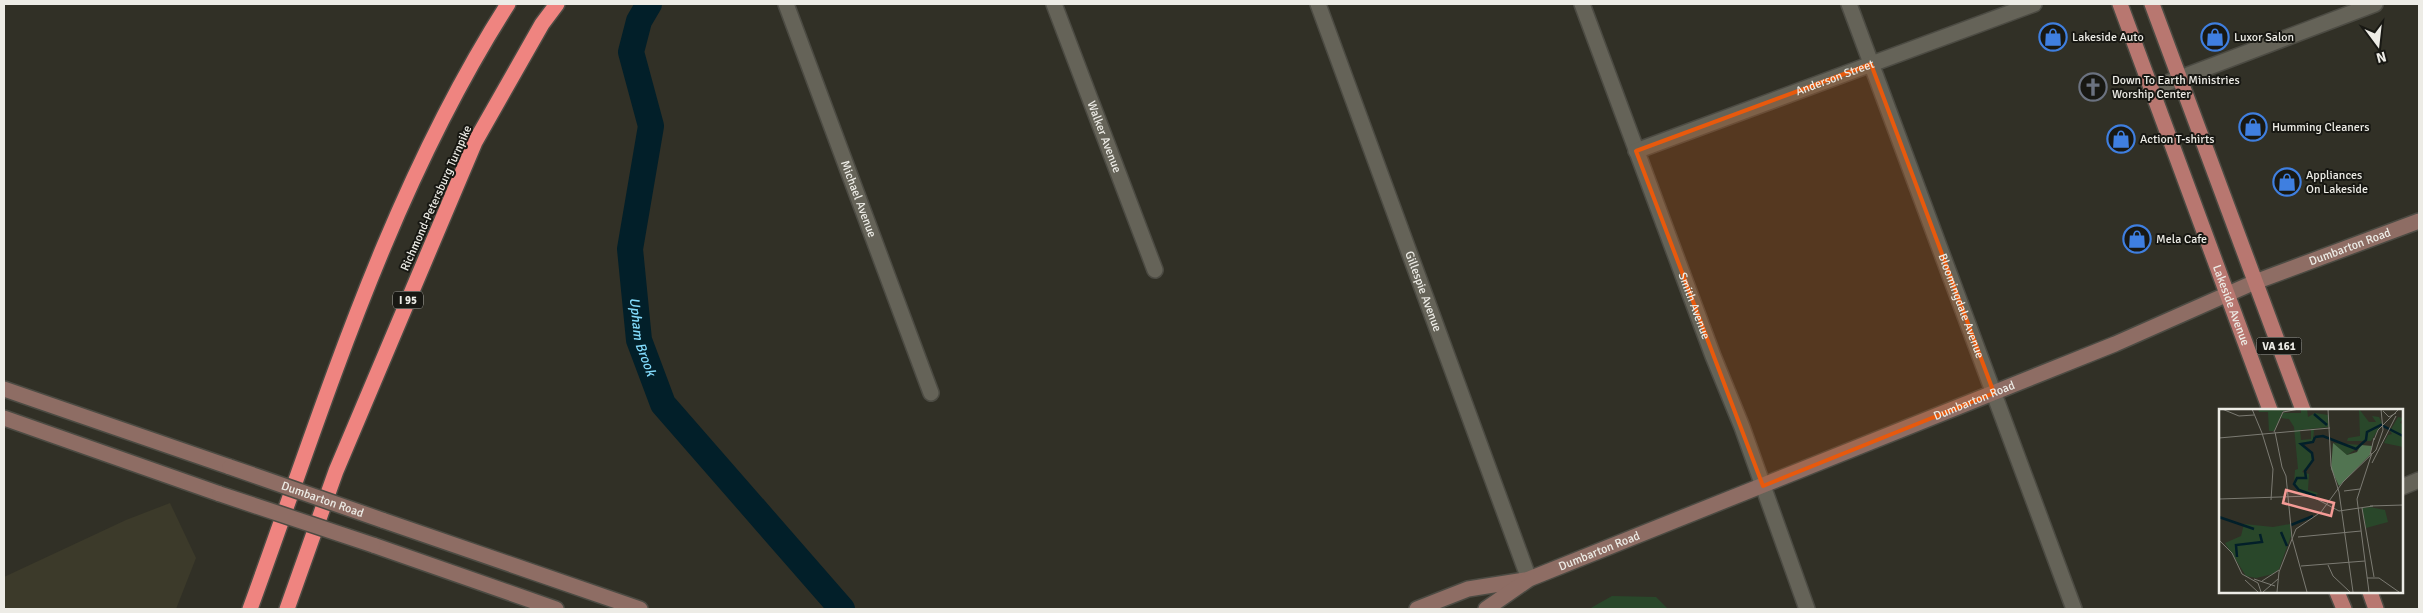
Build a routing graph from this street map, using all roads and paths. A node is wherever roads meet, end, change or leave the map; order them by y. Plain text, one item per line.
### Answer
1 (508, 4) edge
2 (557, 4) edge
3 (786, 4) edge
4 (1054, 4) edge
5 (1318, 4) edge
6 (1582, 4) edge
7 (1849, 4) edge
8 (2034, 4) edge
9 (2120, 4) edge
10 (2152, 4) edge
11 (2375, 4) edge
12 (1871, 64) junction
13 (2180, 78) junction
14 (2151, 89) junction
15 (1636, 151) junction
16 (2419, 221) edge
17 (1155, 270) dead end
18 (2255, 282) junction
19 (2228, 294) junction
20 (4, 389) edge
21 (931, 393) dead end
22 (1994, 393) junction
23 (2270, 409) edge
24 (2303, 409) edge
25 (4, 418) edge
26 (2419, 480) edge
27 (1763, 486) junction
28 (2403, 487) edge
29 (1529, 579) junction
30 (2338, 593) edge
31 (2370, 593) edge
32 (250, 609) edge
33 (287, 609) edge
34 (556, 609) edge
35 (640, 609) edge
36 (1417, 609) edge
37 (1486, 609) edge
38 (1808, 609) edge
39 (2074, 609) edge
40 (2344, 609) edge
41 (2376, 609) edge

1 - 32 highway
2 - 33 highway, Richmond-Petersburg Turnpike / I 95
3 - 21 street, Michael Avenue
4 - 17 street, Walker Avenue
5 - 29 street, Gillespie Avenue
6 - 15 street, Smith Avenue
7 - 12 street, Bloomingdale Avenue
8 - 12 street, Anderson Street
9 - 14 main road, Lakeside Avenue / VA 161
10 - 13 main road, VA 161
11 - 13 street
12 - 15 street, Anderson Street
12 - 22 street, Bloomingdale Avenue
13 - 14 street
13 - 18 main road, VA 161
14 - 19 main road, Lakeside Avenue / VA 161
15 - 27 street, Smith Avenue
16 - 18 main road, Dumbarton Road
18 - 19 main road, Dumbarton Road
18 - 24 main road, VA 161
19 - 22 main road, Dumbarton Road
19 - 23 main road, Lakeside Avenue / VA 161
20 - 35 main road, Dumbarton Road, bridge
22 - 27 main road, Dumbarton Road
22 - 39 street, Bloomingdale Avenue
25 - 34 main road, bridge
26 - 28 street
27 - 29 main road, Dumbarton Road
27 - 38 street, Smith Avenue
29 - 36 main road, Dumbarton Road
29 - 37 main road, Dumbarton Road
30 - 40 main road
31 - 41 main road

